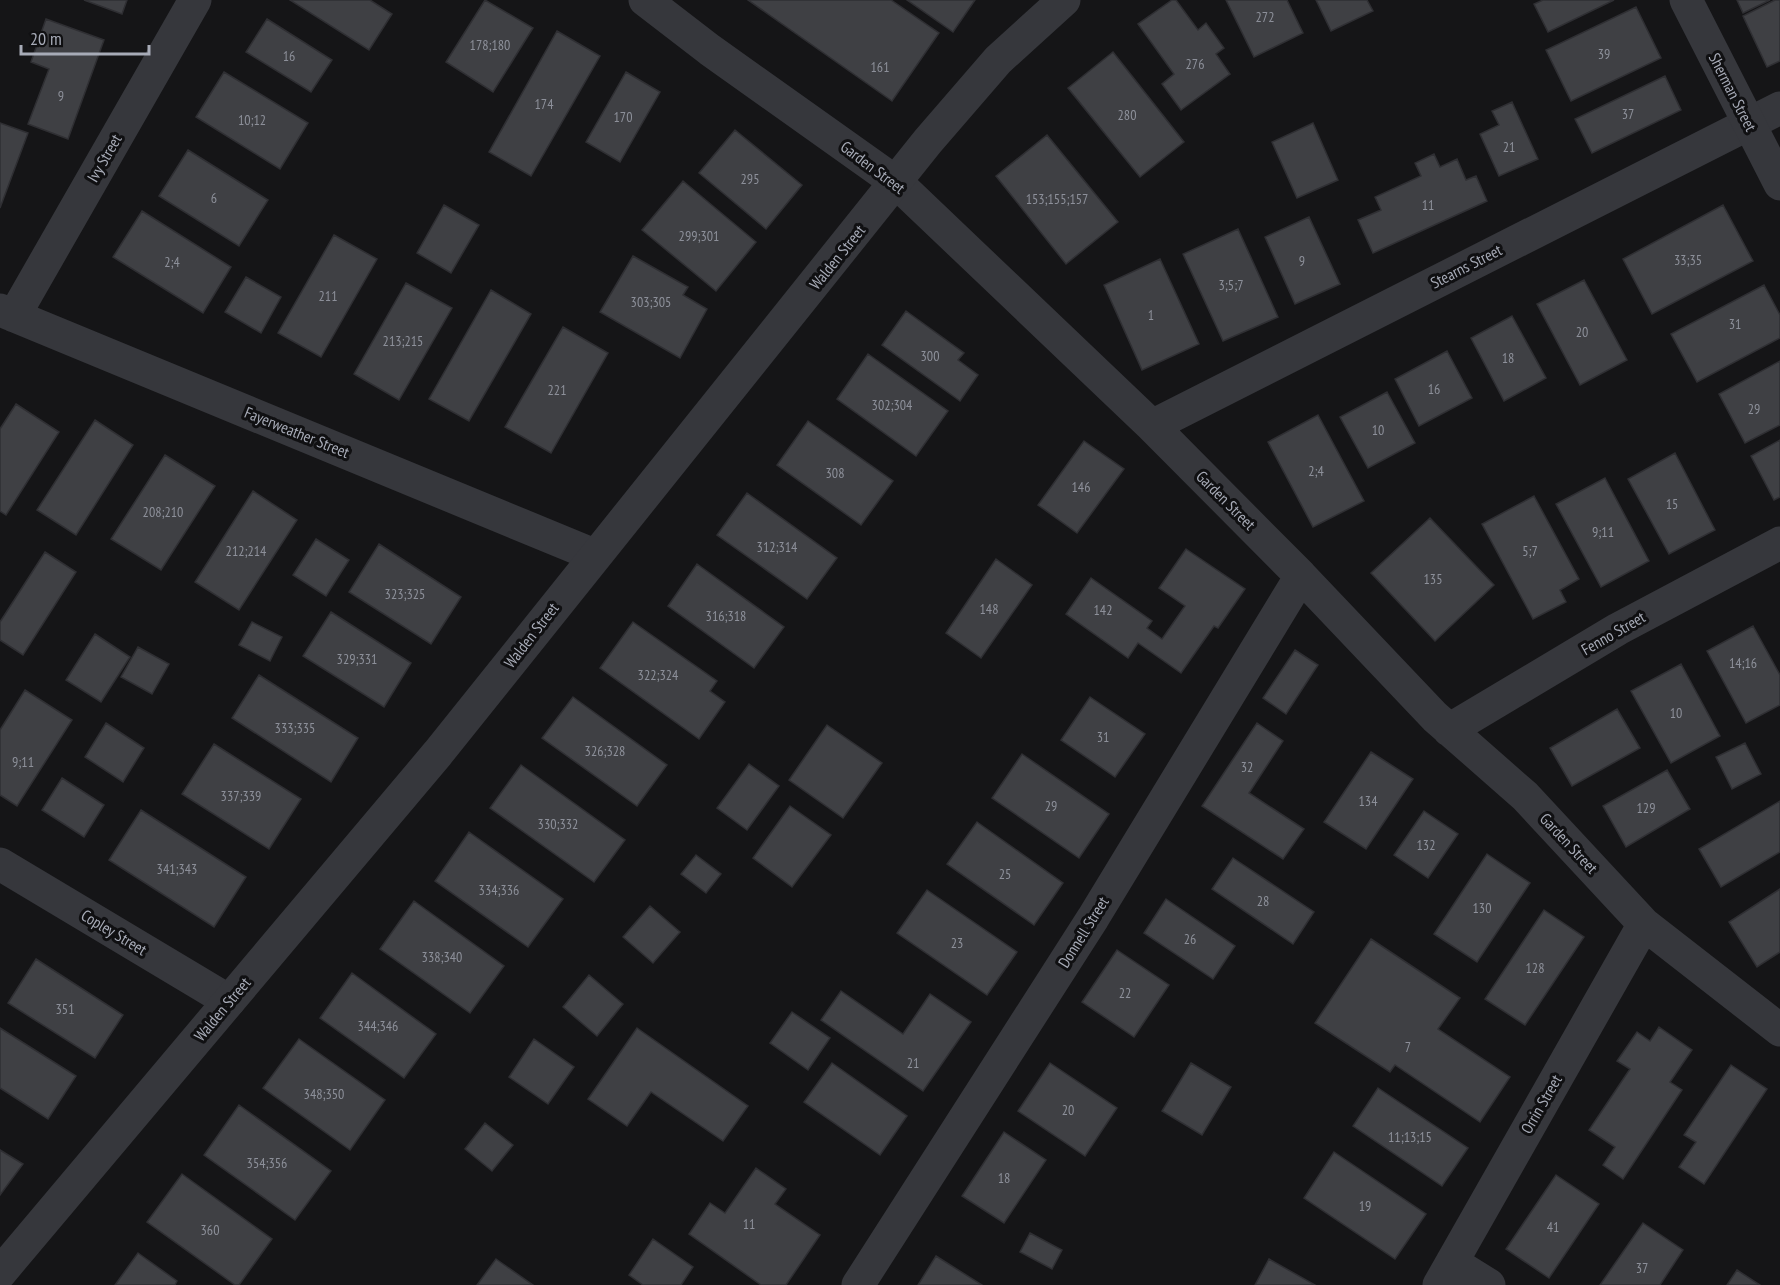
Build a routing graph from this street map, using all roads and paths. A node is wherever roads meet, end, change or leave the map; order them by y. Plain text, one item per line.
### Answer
1 (195, 0) edge
2 (645, 0) edge
3 (1064, 0) edge
4 (1686, 0) edge
5 (1780, 108) edge
6 (1750, 123) junction
7 (897, 183) junction
8 (1780, 184) edge
9 (7, 313) edge
10 (1152, 426) junction
11 (1780, 543) edge
12 (594, 555) junction
13 (1301, 576) junction
14 (1449, 730) junction
15 (0, 864) edge
16 (1644, 924) junction
17 (229, 1001) junction
18 (1780, 1030) edge
19 (0, 1272) edge
20 (1445, 1274) edge
21 (858, 1285) edge
22 (1489, 1285) edge

1 - 9 street, Ivy Street
2 - 7 street, Garden Street
3 - 7 street, Walden Street
4 - 6 street, Sherman Street
5 - 6 street, Stearns Street
6 - 8 street, Sherman Street
6 - 10 street, Stearns Street
7 - 10 street, Garden Street
7 - 12 street, Walden Street
9 - 12 street, Fayerweather Street
10 - 13 street, Garden Street
11 - 14 street, Fenno Street
12 - 17 street, Walden Street
13 - 14 street, Garden Street
13 - 21 street, Donnell Street
14 - 16 street, Garden Street
15 - 17 street, Copley Street
16 - 18 street, Garden Street
16 - 20 street, Orrin Street
17 - 19 street, Walden Street
20 - 22 street

